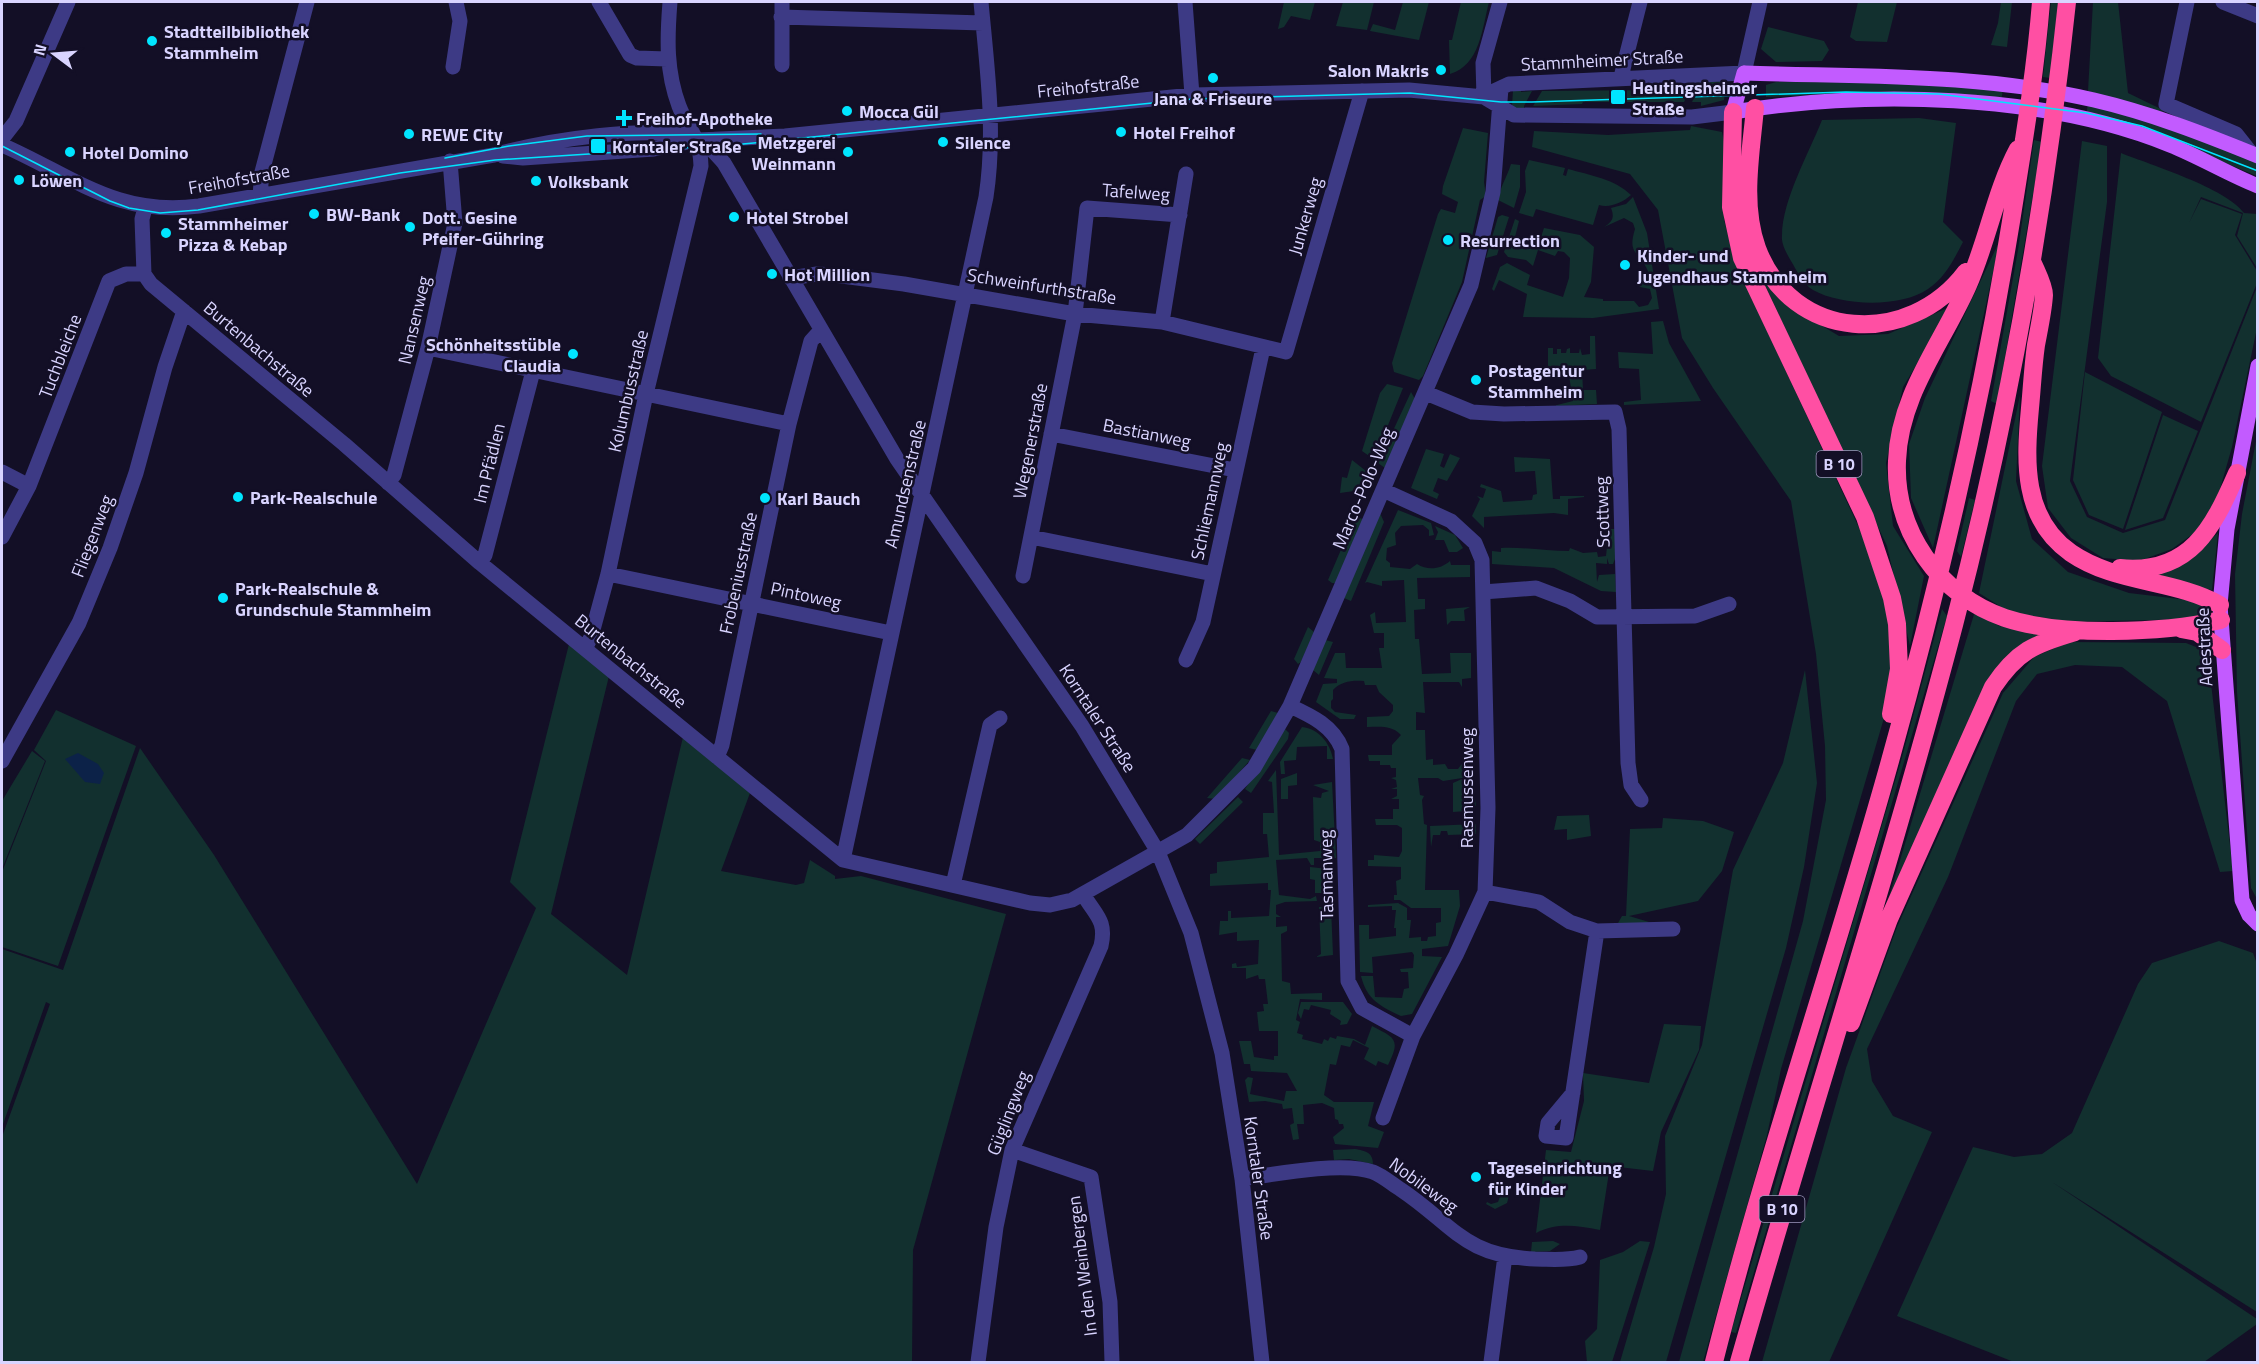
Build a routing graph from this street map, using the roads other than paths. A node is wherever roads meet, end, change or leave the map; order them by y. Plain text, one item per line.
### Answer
1 (68, 2) edge
2 (307, 2) edge
3 (456, 2) edge
4 (599, 2) edge
5 (670, 2) edge
6 (782, 2) edge
7 (981, 2) edge
8 (1185, 2) edge
9 (1500, 2) edge
10 (1640, 2) edge
11 (1761, 2) edge
12 (2042, 2) edge
13 (2067, 2) edge
14 (2187, 2) edge
15 (2223, 2) edge
16 (2258, 15) edge
17 (781, 17) junction
18 (983, 23) junction
19 (667, 59) junction
20 (782, 66) dead end
21 (453, 68) dead end
22 (1744, 73) junction
23 (1621, 78) junction
24 (1501, 88) junction
25 (1362, 91) junction
26 (1192, 95) junction
27 (1484, 97) junction
28 (1755, 108) junction
29 (1501, 109) junction
30 (1733, 112) junction
31 (992, 115) junction
32 (2024, 137) junction
33 (731, 139) junction
34 (2, 140) edge
35 (698, 140) junction
36 (2, 145) edge
37 (2254, 154) edge
38 (450, 161) junction
39 (724, 163) junction
40 (2223, 170) junction
41 (1186, 174) dead end
42 (2258, 186) edge
43 (260, 195) junction
44 (2258, 198) edge
45 (145, 208) junction
46 (1180, 215) junction
47 (1978, 256) junction
48 (2032, 259) junction
49 (144, 274) junction
50 (790, 278) junction
51 (967, 295) junction
52 (184, 311) junction
53 (1075, 314) junction
54 (1162, 322) junction
55 (821, 330) junction
56 (428, 348) junction
57 (1263, 348) junction
58 (1286, 352) joint
59 (2258, 366) edge
60 (533, 371) junction
61 (1426, 393) junction
62 (646, 394) junction
63 (789, 424) junction
64 (1052, 434) junction
65 (1235, 470) junction
66 (2, 472) edge
67 (2237, 472) junction
68 (388, 483) junction
69 (29, 486) junction
70 (1383, 490) junction
71 (923, 496) junction
72 (2, 537) edge
73 (1031, 537) junction
74 (480, 563) junction
75 (2099, 566) junction
76 (608, 574) junction
77 (1213, 574) junction
78 (1023, 576) dead end
79 (1483, 592) junction
80 (752, 604) junction
81 (1729, 604) dead end
82 (2221, 612) junction
83 (1624, 618) junction
84 (2180, 628) junction
85 (2080, 630) junction
86 (891, 633) junction
87 (585, 649) junction
88 (2222, 650) junction
89 (1185, 660) dead end
90 (1290, 706) junction
91 (1000, 718) dead end
92 (717, 757) junction
93 (2, 761) edge
94 (1890, 761) junction
95 (1641, 801) dead end
96 (1158, 852) junction
97 (843, 860) junction
98 (953, 885) junction
99 (1485, 892) junction
100 (1083, 894) junction
101 (2258, 924) edge
102 (1673, 929) dead end
103 (1597, 931) junction
104 (1413, 1036) junction
105 (1828, 1056) junction
106 (1573, 1093) dead end
107 (1383, 1118) dead end
108 (1012, 1150) junction
109 (1242, 1179) junction
110 (1505, 1256) junction
111 (1580, 1257) dead end
112 (978, 1362) edge
113 (1112, 1362) edge
114 (1262, 1362) edge
115 (1491, 1362) edge
116 (1714, 1362) edge
117 (1739, 1362) edge

1 - 34 street
2 - 43 street
3 - 21 street
4 - 19 street
5 - 19 street, Korntaler Straße
6 - 17 street
7 - 18 street, Amundsenstraße
8 - 26 street
9 - 27 street
10 - 23 street
11 - 22 street
12 - 32 highway, B 10
13 - 48 highway, B 10
14 - 37 street
15 - 16 street
17 - 18 street
17 - 20 street
18 - 31 street, Amundsenstraße
19 - 35 street, Korntaler Straße
22 - 23 street, Stammheimer Straße
22 - 28 main road
22 - 30 main road
22 - 37 main road, Stammheimer Straße
23 - 24 street, Stammheimer Straße
24 - 27 street, Stammheimer Straße
24 - 29 street, Marco-Polo-Weg
25 - 26 street, Freihofstraße
25 - 27 street, Freihofstraße
25 - 58 street, Junkerweg
26 - 31 street, Freihofstraße
27 - 29 street
28 - 30 main road
28 - 40 main road
28 - 47 highway
29 - 30 street
29 - 61 street, Marco-Polo-Weg
30 - 94 highway, B 10
31 - 33 street, Freihofstraße
31 - 51 street, Amundsenstraße
32 - 47 highway
32 - 94 highway, B 10
33 - 35 street, Freihofstraße
33 - 39 street
35 - 38 street, Freihofstraße
35 - 39 street, Korntaler Straße
35 - 62 street, Kolumbusstraße
36 - 45 street, Freihofstraße
38 - 43 street, Freihofstraße
38 - 56 street, Nansenweg
39 - 50 street, Korntaler Straße
40 - 42 main road
40 - 44 main road
41 - 46 street, Tafelweg
43 - 45 street, Freihofstraße
45 - 49 street
46 - 53 street, Tafelweg
46 - 54 street, Tafelweg
47 - 85 highway
48 - 75 highway, B 10
48 - 105 highway, B 10
49 - 52 street, Burtenbachstraße
49 - 69 street, Tuchbleiche
50 - 51 street, Schweinfurthstraße
50 - 55 street, Korntaler Straße
51 - 53 street, Schweinfurthstraße
51 - 71 street, Amundsenstraße
52 - 68 street, Burtenbachstraße
52 - 93 street, Fliegenweg
53 - 54 street, Schweinfurthstraße
53 - 64 street, Wegenerstraße
54 - 57 street, Schweinfurthstraße
55 - 63 street, Frobeniusstraße
55 - 71 street, Korntaler Straße
56 - 60 street
56 - 68 street, Nansenweg
57 - 58 street, Schweinfurthstraße
57 - 65 street, Schliemannweg
59 - 67 main road, Adestraße
60 - 62 street
60 - 74 street, Im Pfädlen
61 - 70 street, Marco-Polo-Weg
61 - 83 street, Scottweg
62 - 63 street
62 - 76 street, Kolumbusstraße
63 - 80 street, Frobeniusstraße
64 - 65 street, Bastianweg
64 - 73 street, Wegenerstraße
65 - 77 street, Schliemannweg
66 - 69 street
67 - 75 highway, B 10
67 - 82 main road, Adestraße
68 - 74 street, Burtenbachstraße
69 - 72 street, Tuchbleiche
70 - 79 street, Rasmussenweg
70 - 90 street, Marco-Polo-Weg
71 - 86 street, Amundsenstraße
71 - 96 street, Korntaler Straße
73 - 77 street
73 - 78 street, Wegenerstraße
74 - 87 street, Burtenbachstraße
75 - 82 highway, B 10
76 - 80 street, Pintoweg
76 - 87 street, Kolumbusstraße
77 - 89 street, Schliemannweg
79 - 83 street
79 - 99 street, Rasmussenweg
80 - 86 street, Pintoweg
80 - 92 street, Frobeniusstraße
81 - 83 street
82 - 84 highway
82 - 88 main road, Adestraße
83 - 95 street, Scottweg
84 - 85 highway
84 - 88 highway
85 - 105 highway
86 - 97 street, Amundsenstraße
87 - 92 street, Burtenbachstraße
88 - 101 main road, Adestraße
90 - 96 street, Marco-Polo-Weg
90 - 104 street, Tasmanweg
91 - 98 street
92 - 97 street, Burtenbachstraße
94 - 116 highway, B 10
96 - 100 street, Burtenbachstraße
96 - 109 street, Korntaler Straße
97 - 98 street, Burtenbachstraße
98 - 100 street, Burtenbachstraße
99 - 103 street
99 - 104 street, Rasmussenweg
100 - 108 street, Güglingweg
102 - 103 street
103 - 106 street
104 - 107 street, Rasmussenweg
105 - 117 highway, B 10
108 - 112 street, Güglingweg
108 - 113 street, In den Weinbergen
109 - 110 street, Nobileweg
109 - 114 street, Korntaler Straße
110 - 111 street, Nobileweg
110 - 115 street

